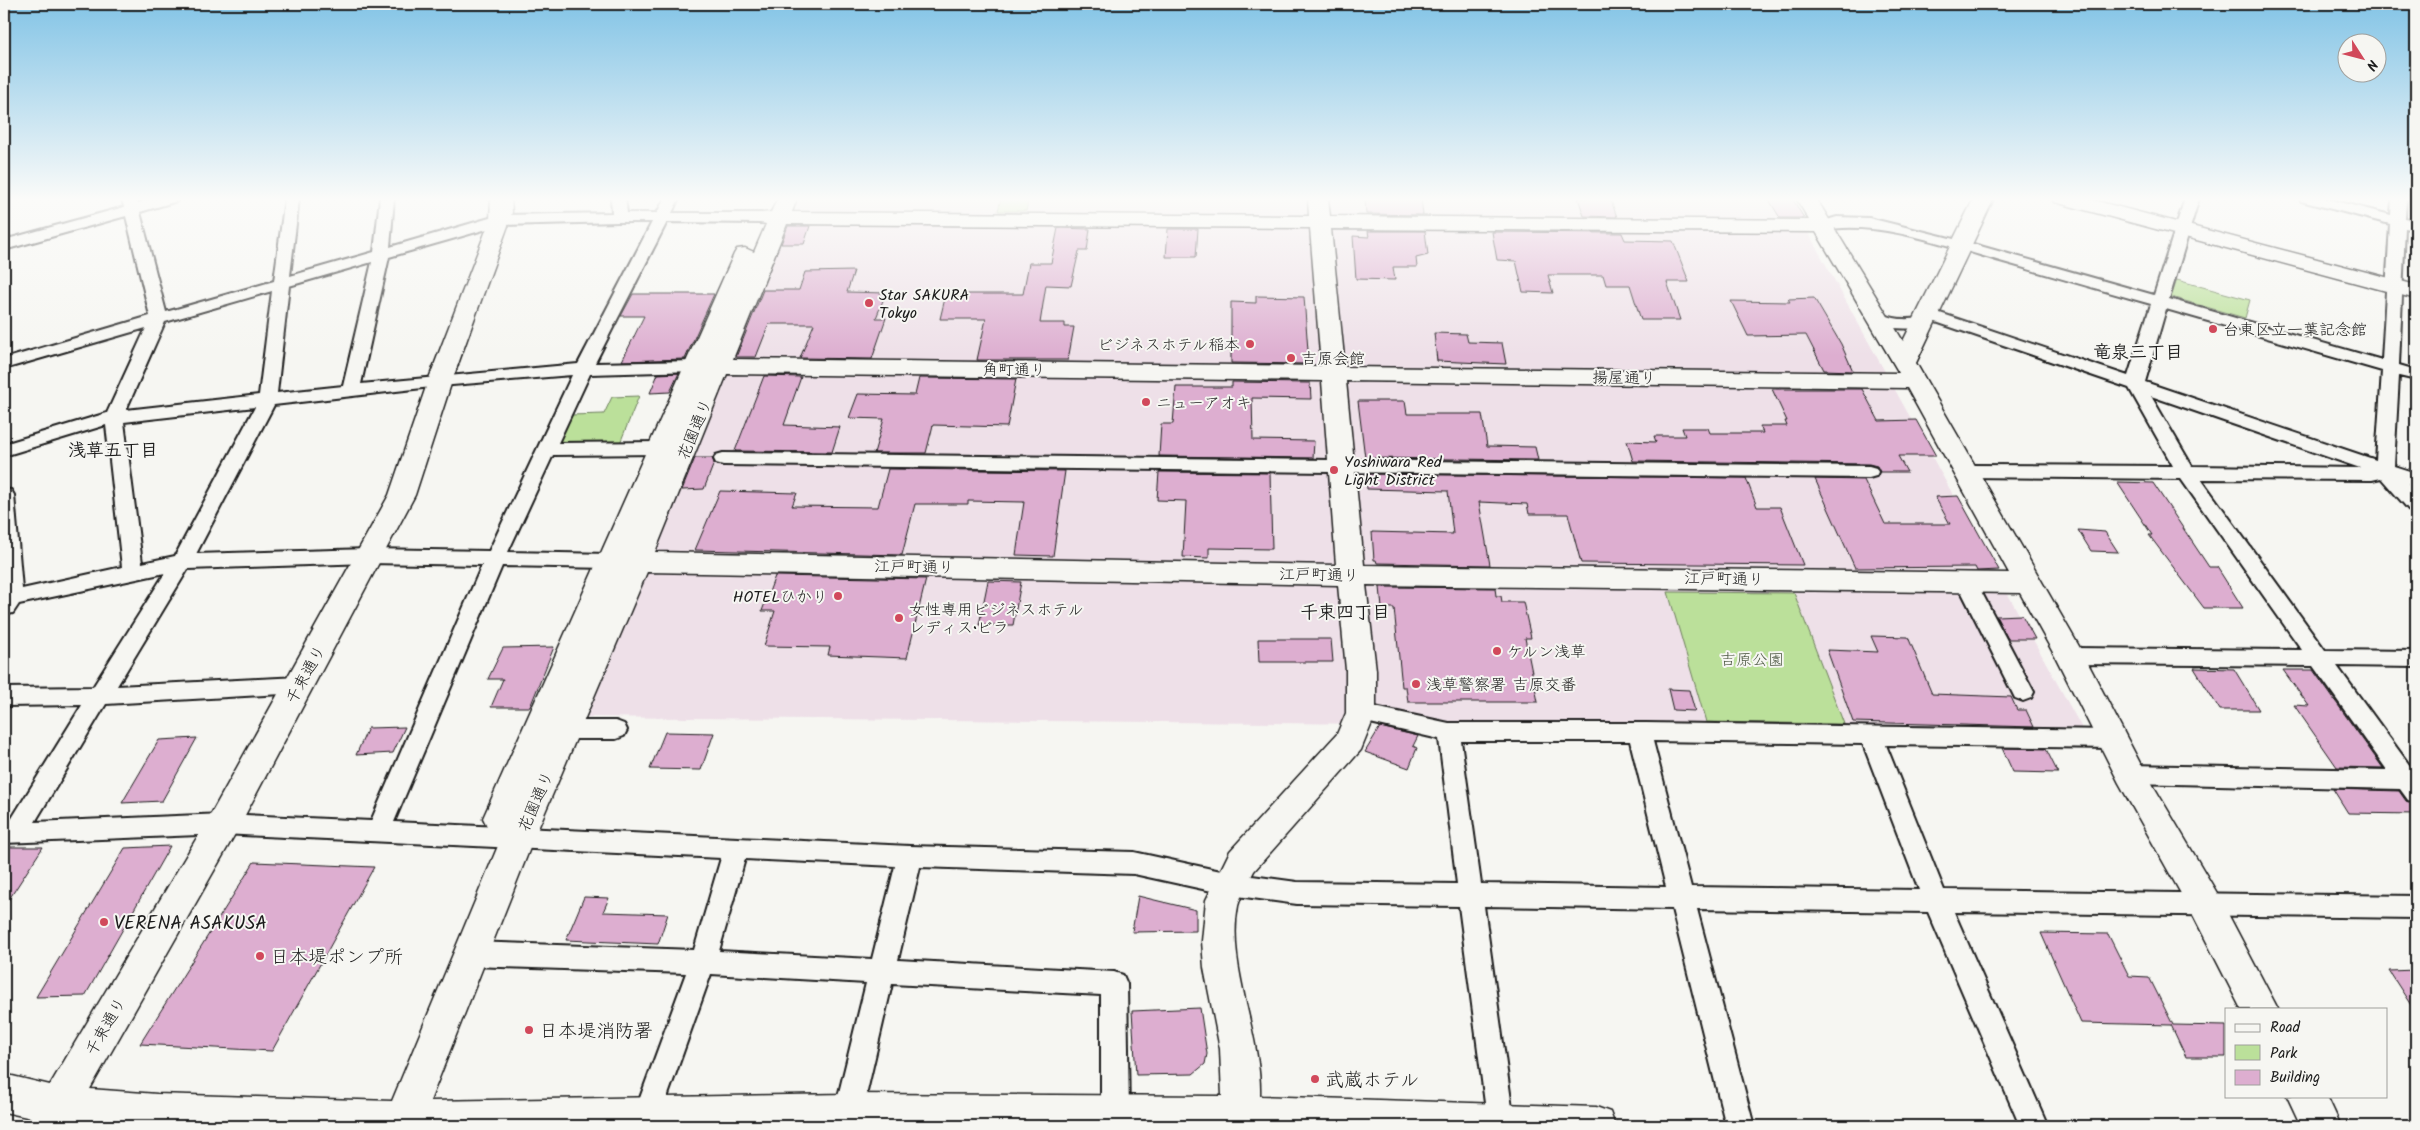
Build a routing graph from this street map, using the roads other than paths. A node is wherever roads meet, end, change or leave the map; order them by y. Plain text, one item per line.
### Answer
1 (142, 251) edge
2 (286, 251) edge
3 (388, 251) edge
4 (486, 251) edge
5 (645, 251) edge
6 (756, 251) edge
7 (1322, 251) edge
8 (1837, 251) edge
9 (1958, 251) edge
10 (1984, 251) edge
11 (2176, 251) edge
12 (2261, 251) edge
13 (2397, 251) edge
14 (382, 253) junction
15 (282, 283) junction
16 (2395, 286) junction
17 (2416, 292) edge
18 (2160, 303) junction
19 (1876, 317) junction
20 (159, 318) junction
21 (1926, 318) junction
22 (4, 364) edge
23 (708, 366) junction
24 (2391, 368) junction
25 (584, 369) junction
26 (1910, 372) junction
27 (1332, 373) junction
28 (2416, 375) edge
29 (440, 381) junction
30 (2137, 387) junction
31 (351, 391) junction
32 (267, 400) junction
33 (114, 417) junction
34 (660, 448) junction
35 (546, 449) junction
36 (4, 450) edge
37 (723, 459) dead end
38 (1342, 466) junction
39 (2385, 470) junction
40 (1966, 471) junction
41 (1869, 472) dead end
42 (2187, 474) junction
43 (2416, 480) edge
44 (4, 495) edge
45 (2416, 505) edge
46 (369, 556) junction
47 (495, 558) junction
48 (610, 560) junction
49 (638, 561) junction
50 (182, 562) junction
51 (133, 572) junction
52 (1351, 574) junction
53 (1966, 581) junction
54 (2028, 583) junction
55 (7, 603) edge
56 (2070, 656) junction
57 (2322, 659) junction
58 (2416, 659) edge
59 (298, 685) junction
60 (2023, 692) dead end
61 (99, 696) junction
62 (4, 697) edge
63 (1361, 713) junction
64 (559, 725) junction
65 (616, 730) dead end
66 (1449, 732) junction
67 (1639, 732) junction
68 (1871, 735) junction
69 (2113, 739) junction
70 (2130, 774) junction
71 (2413, 784) edge
72 (223, 824) junction
73 (378, 831) junction
74 (9, 833) edge
75 (518, 838) junction
76 (736, 848) junction
77 (910, 856) junction
78 (1230, 884) junction
79 (1471, 897) junction
80 (1683, 900) junction
81 (1937, 903) junction
82 (2205, 904) junction
83 (2416, 907) edge
84 (472, 954) junction
85 (703, 962) junction
86 (882, 972) junction
87 (2259, 1008) edge
88 (4, 1093) edge
89 (2307, 1098) edge
90 (848, 1113) junction
91 (1115, 1115) junction
92 (56, 1116) edge
93 (647, 1117) junction
94 (1237, 1120) edge
95 (403, 1121) junction
96 (1500, 1122) junction
97 (1596, 1126) edge
98 (1740, 1126) edge
99 (2034, 1126) edge
100 (2322, 1126) edge

1 - 20 street
2 - 15 street
3 - 14 street
4 - 29 street, 千束通り
5 - 25 street
6 - 23 street, 花園通り
7 - 27 street
8 - 19 street
9 - 21 street
10 - 18 street
11 - 18 street
12 - 16 street
13 - 16 street
14 - 15 street
14 - 31 street
15 - 20 street
15 - 32 street
16 - 17 street
16 - 24 street
18 - 24 street
18 - 30 street
19 - 21 street
19 - 26 street
20 - 22 street
20 - 33 street
21 - 26 street
21 - 30 street
23 - 25 street
23 - 27 street, 角町通り
23 - 34 street, 花園通り
23 - 49 street, 花園通り
24 - 28 street
24 - 39 street
25 - 29 street
25 - 35 street
26 - 27 street, 揚屋通り
26 - 40 street
27 - 38 street
29 - 31 street
29 - 46 street, 千束通り
30 - 39 street
30 - 42 street
31 - 32 street
32 - 33 street
32 - 50 street
33 - 36 street
33 - 51 street
34 - 35 street
34 - 48 street, 花園通り
35 - 47 street
37 - 38 street
38 - 41 street
38 - 52 street
39 - 42 street
39 - 43 street
39 - 45 street
40 - 42 street
40 - 54 street
42 - 57 street
44 - 55 street
46 - 47 street
46 - 50 street
46 - 59 street, 千束通り
47 - 48 street
47 - 73 street
48 - 49 street, 江戸町通り
48 - 64 street, 花園通り
49 - 52 street, 江戸町通り
49 - 64 street, 花園通り
50 - 51 street
50 - 61 street
51 - 55 street
52 - 53 street, 江戸町通り
52 - 63 street
53 - 54 street, 江戸町通り
53 - 60 street
54 - 56 street
56 - 57 street
56 - 69 street
57 - 58 street
57 - 71 street
59 - 61 street
59 - 72 street, 千束通り
61 - 62 street
61 - 74 street
63 - 66 street
63 - 78 street
64 - 65 street
64 - 75 street, 花園通り
66 - 67 street
66 - 79 street
67 - 68 street
67 - 80 street
68 - 69 street
68 - 81 street
69 - 70 street
70 - 71 street
70 - 82 street
72 - 73 street
72 - 74 street
72 - 92 street, 千束通り
73 - 75 street
75 - 76 street
75 - 84 street, 花園通り
76 - 77 street
76 - 85 street
77 - 78 street
77 - 86 street
78 - 79 street
78 - 94 street
79 - 80 street
79 - 96 street
80 - 81 street
80 - 98 street
81 - 82 street
81 - 99 street
82 - 83 street
82 - 87 street
84 - 85 street
84 - 95 street, 花園通り
85 - 86 street
85 - 93 street
86 - 90 street
86 - 91 street
88 - 92 street
89 - 100 street
90 - 91 street
90 - 93 street
91 - 94 street
92 - 95 street
93 - 95 street
94 - 96 street
96 - 97 street

